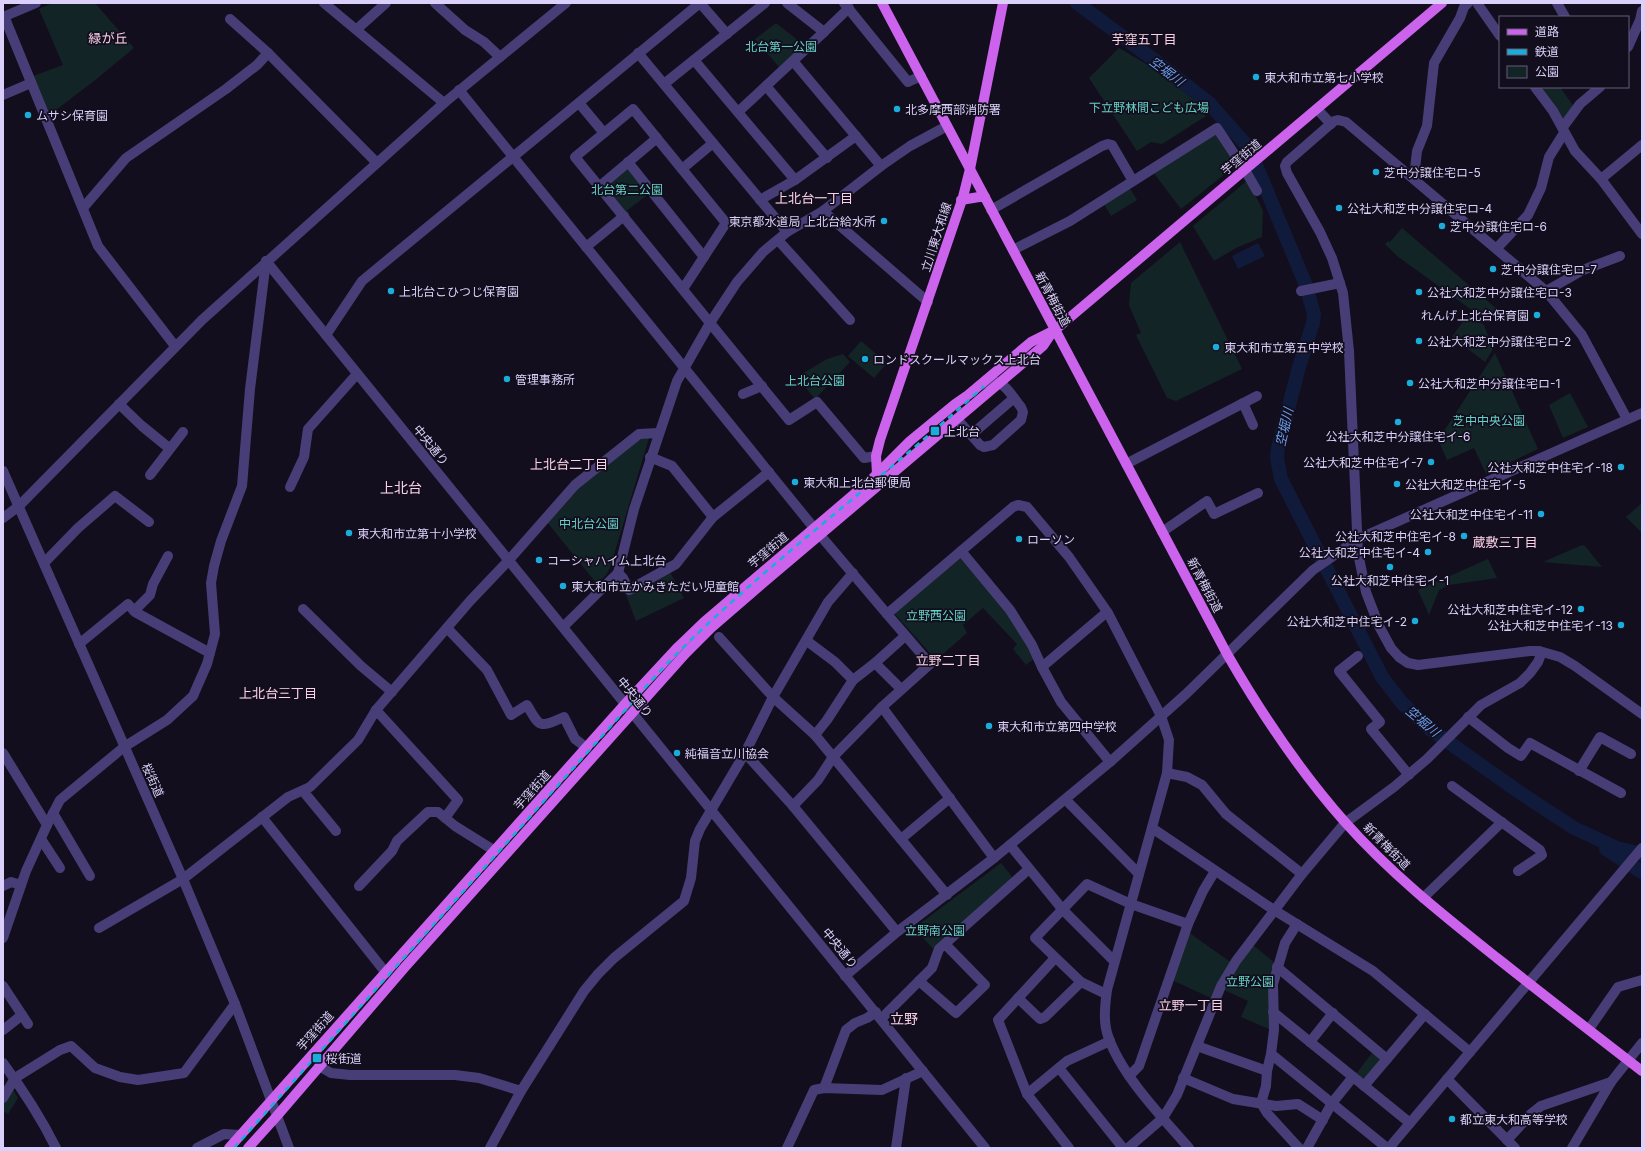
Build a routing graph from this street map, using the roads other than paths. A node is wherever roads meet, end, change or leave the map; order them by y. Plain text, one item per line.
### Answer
1 (36, 3) edge
2 (324, 3) edge
3 (386, 3) edge
4 (435, 3) edge
5 (566, 3) edge
6 (700, 3) edge
7 (765, 3) edge
8 (787, 3) edge
9 (882, 3) edge
10 (1003, 3) edge
11 (1442, 3) edge
12 (1468, 3) edge
13 (1477, 3) edge
14 (1556, 3) edge
15 (847, 6) edge
16 (1642, 11) edge
17 (4, 16) edge
18 (1564, 16) edge
19 (230, 19) dead end
20 (357, 29) junction
21 (824, 32) junction
22 (727, 34) junction
23 (1499, 35) edge
24 (1629, 45) edge
25 (638, 53) junction
26 (268, 54) junction
27 (500, 57) junction
28 (694, 60) junction
29 (793, 61) junction
30 (920, 76) junction
31 (31, 83) junction
32 (664, 84) junction
33 (766, 86) junction
34 (1536, 88) edge
35 (1599, 88) edge
36 (459, 90) junction
37 (3, 95) edge
38 (444, 103) junction
39 (579, 103) junction
40 (1317, 109) junction
41 (738, 112) junction
42 (1331, 124) junction
43 (947, 126) junction
44 (1563, 130) junction
45 (604, 133) junction
46 (856, 136) junction
47 (657, 138) junction
48 (713, 143) junction
49 (1642, 145) edge
50 (513, 157) junction
51 (827, 158) junction
52 (628, 162) junction
53 (376, 163) junction
54 (881, 166) junction
55 (1248, 168) junction
56 (682, 169) junction
57 (970, 169) junction
58 (1414, 178) junction
59 (1601, 179) junction
60 (795, 180) junction
61 (1133, 181) junction
62 (600, 186) junction
63 (1257, 191) dead end
64 (985, 197) junction
65 (760, 200) junction
66 (961, 200) junction
67 (83, 208) junction
68 (991, 210) junction
69 (823, 211) junction
70 (624, 216) junction
71 (787, 232) junction
72 (1642, 234) edge
73 (778, 240) junction
74 (586, 247) junction
75 (1496, 248) junction
76 (1013, 250) junction
77 (704, 256) junction
78 (1620, 256) dead end
79 (266, 261) junction
80 (1340, 283) junction
81 (683, 289) junction
82 (1546, 291) junction
83 (1300, 292) dead end
84 (928, 302) junction
85 (850, 320) dead end
86 (710, 323) junction
87 (1054, 330) junction
88 (326, 335) junction
89 (175, 346) junction
90 (684, 367) junction
91 (357, 374) junction
92 (1000, 382) junction
93 (982, 384) junction
94 (762, 386) junction
95 (743, 394) dead end
96 (1256, 396) dead end
97 (1014, 398) junction
98 (1242, 403) junction
99 (119, 404) junction
100 (1642, 413) edge
101 (957, 419) junction
102 (1627, 419) junction
103 (1253, 426) dead end
104 (182, 432) dead end
105 (658, 433) junction
106 (971, 435) junction
107 (170, 448) junction
108 (876, 456) junction
109 (650, 457) junction
110 (1126, 464) junction
111 (3, 471) edge
112 (769, 472) junction
113 (150, 475) dead end
114 (880, 477) junction
115 (290, 487) dead end
116 (1258, 493) dead end
117 (19, 506) junction
118 (713, 517) junction
119 (3, 518) edge
120 (149, 522) dead end
121 (817, 531) junction
122 (1162, 532) junction
123 (1358, 539) junction
124 (961, 551) junction
125 (168, 556) dead end
126 (509, 560) junction
127 (44, 563) junction
128 (618, 573) junction
129 (853, 573) junction
130 (303, 608) dead end
131 (134, 611) junction
132 (1107, 612) junction
133 (887, 614) junction
134 (563, 627) junction
135 (447, 628) junction
136 (905, 636) junction
137 (719, 637) dead end
138 (807, 641) junction
139 (79, 644) junction
140 (1539, 651) junction
141 (210, 652) junction
142 (1227, 654) junction
143 (1358, 656) dead end
144 (875, 663) junction
145 (1042, 667) junction
146 (853, 680) junction
147 (901, 689) junction
148 (392, 692) junction
149 (774, 697) junction
150 (625, 704) junction
151 (882, 706) junction
152 (376, 710) junction
153 (632, 713) junction
154 (1642, 714) edge
155 (1161, 716) junction
156 (1468, 717) junction
157 (815, 735) junction
158 (124, 747) junction
159 (587, 748) junction
160 (3, 753) edge
161 (745, 753) junction
162 (1631, 754) dead end
163 (833, 757) junction
164 (1110, 762) junction
165 (1579, 771) junction
166 (1167, 773) junction
167 (1409, 775) junction
168 (1452, 786) dead end
169 (303, 791) junction
170 (1621, 793) dead end
171 (950, 798) junction
172 (1066, 800) junction
173 (793, 806) junction
174 (712, 810) junction
175 (53, 813) junction
176 (262, 817) junction
177 (445, 818) junction
178 (1345, 822) junction
179 (1502, 822) junction
180 (47, 825) junction
181 (1152, 828) junction
182 (336, 831) dead end
183 (41, 838) junction
184 (901, 839) junction
185 (1010, 845) junction
186 (1642, 848) edge
187 (495, 851) junction
188 (994, 858) junction
189 (60, 868) dead end
190 (1029, 869) junction
191 (1215, 871) junction
192 (1518, 871) dead end
193 (1139, 874) junction
194 (1302, 874) junction
195 (90, 876) dead end
196 (183, 879) junction
197 (21, 885) junction
198 (3, 886) edge
199 (359, 886) dead end
200 (947, 895) junction
201 (1423, 898) junction
202 (1131, 904) junction
203 (1063, 910) junction
204 (1274, 910) junction
205 (1188, 924) junction
206 (1297, 924) junction
207 (99, 928) dead end
208 (898, 932) junction
209 (3, 938) edge
210 (945, 944) junction
211 (1055, 958) junction
212 (1114, 961) junction
213 (1277, 967) junction
214 (386, 973) junction
215 (845, 976) junction
216 (1642, 980) edge
217 (919, 981) junction
218 (1081, 982) junction
219 (1529, 983) junction
220 (3, 986) edge
221 (1106, 994) junction
222 (1018, 998) junction
223 (235, 1004) junction
224 (1273, 1012) junction
225 (1333, 1013) junction
226 (1425, 1014) junction
227 (22, 1015) junction
228 (878, 1016) junction
229 (28, 1024) dead end
230 (1589, 1029) junction
231 (3, 1030) edge
232 (1110, 1041) junction
233 (1310, 1042) junction
234 (1642, 1043) edge
235 (1197, 1046) junction
236 (1470, 1052) junction
237 (1271, 1054) junction
238 (1387, 1059) junction
239 (1628, 1061) junction
240 (3, 1063) edge
241 (319, 1066) junction
242 (1059, 1068) junction
243 (924, 1071) junction
244 (1267, 1071) junction
245 (1642, 1071) edge
246 (1129, 1076) junction
247 (1353, 1077) junction
248 (15, 1078) junction
249 (906, 1078) junction
250 (1183, 1078) junction
251 (1447, 1079) junction
252 (1612, 1082) junction
253 (1364, 1086) junction
254 (824, 1088) junction
255 (521, 1091) junction
256 (1026, 1094) junction
257 (3, 1098) edge
258 (272, 1099) junction
259 (1261, 1103) junction
260 (1332, 1103) junction
261 (276, 1117) junction
262 (1163, 1118) junction
263 (1323, 1120) junction
264 (1410, 1123) junction
265 (240, 1135) junction
266 (1507, 1140) junction
267 (56, 1148) edge
268 (197, 1148) edge
269 (229, 1148) edge
270 (248, 1148) edge
271 (289, 1148) edge
272 (490, 1148) edge
273 (787, 1148) edge
274 (896, 1148) edge
275 (985, 1148) edge
276 (1069, 1148) edge
277 (1123, 1148) edge
278 (1128, 1148) edge
279 (1189, 1148) edge
280 (1299, 1148) edge
281 (1306, 1148) edge
282 (1388, 1148) edge
283 (1515, 1148) edge
284 (1572, 1148) edge

1 - 17 street
2 - 20 street
3 - 20 street
4 - 27 street
5 - 27 street
6 - 22 street
6 - 25 street
7 - 22 street
8 - 21 street
9 - 30 main road, 新青梅街道
10 - 57 main road, 立川東大和線
11 - 40 main road, 芋窪街道
12 - 58 street
13 - 23 street
14 - 18 street
15 - 21 street
15 - 30 street
16 - 24 street
17 - 31 street
19 - 26 street
20 - 38 street
21 - 29 street
22 - 28 street
25 - 32 street
25 - 39 street
26 - 53 street
26 - 67 street
27 - 36 street
28 - 32 street
28 - 41 street
29 - 33 street
29 - 46 street
30 - 43 main road, 新青梅街道
31 - 37 street
31 - 67 street
32 - 48 street
33 - 41 street
33 - 51 street
34 - 44 street
35 - 44 street
36 - 38 street
36 - 50 street
38 - 53 street
39 - 45 street
39 - 50 street
40 - 42 street
40 - 55 main road, 芋窪街道
41 - 60 street
42 - 58 street
42 - 80 street
43 - 54 street
43 - 57 main road, 新青梅街道
44 - 59 street
44 - 75 street
45 - 47 street
45 - 62 street
46 - 51 street
46 - 54 street
47 - 52 street
47 - 56 street
48 - 56 street
48 - 65 street
49 - 59 street
50 - 74 street
50 - 88 street
51 - 60 street
52 - 62 street
52 - 77 street
53 - 79 street
54 - 69 street
55 - 61 street
55 - 63 street
55 - 87 main road, 芋窪街道
56 - 77 street
57 - 64 main road, 新青梅街道
57 - 66 main road, 立川東大和線
58 - 75 street
59 - 72 street
60 - 65 street
61 - 68 street
61 - 76 street
62 - 70 street
64 - 66 main road
64 - 68 main road, 新青梅街道
65 - 71 street
66 - 84 main road, 立川東大和線
67 - 89 street
68 - 76 main road, 新青梅街道
69 - 71 street
69 - 84 street
70 - 74 street
70 - 81 street
71 - 73 street
73 - 85 street
73 - 86 street
74 - 90 street
75 - 82 street
76 - 87 main road, 新青梅街道
77 - 81 street
78 - 82 street
79 - 88 street, 中央通り
79 - 89 street
79 - 141 street
80 - 83 street
80 - 123 street
81 - 86 street
82 - 102 street
84 - 108 main road, 立川東大和線
86 - 90 street
86 - 94 street
87 - 92 main road, 芋窪街道
87 - 93 main road, 芋窪街道
87 - 110 main road, 新青梅街道
88 - 91 street, 中央通り
89 - 99 street
90 - 105 street
90 - 112 street
91 - 115 street
91 - 126 street, 中央通り
92 - 93 street
92 - 97 street
92 - 101 main road, 芋窪街道
93 - 114 main road, 芋窪街道
94 - 95 street
94 - 108 street
96 - 98 street
97 - 106 street
97 - 106 street
98 - 103 street
98 - 110 street
99 - 107 street
99 - 117 street
100 - 102 street
101 - 106 street
101 - 114 main road, 芋窪街道
102 - 123 street
104 - 107 street
105 - 109 street
105 - 126 street
107 - 113 street
108 - 114 main road, 立川東大和線
109 - 118 street
109 - 128 street
110 - 122 main road, 新青梅街道
111 - 117 street, 桜街道
112 - 118 street
112 - 121 street
114 - 121 main road, 芋窪街道
116 - 122 street
117 - 119 street
117 - 127 street, 桜街道
118 - 128 street
120 - 127 street
121 - 129 street
121 - 150 main road, 芋窪街道
121 - 153 main road, 芋窪街道
122 - 142 main road, 新青梅街道
123 - 140 street
123 - 142 street
124 - 132 street
124 - 133 street
124 - 145 street
125 - 131 street
126 - 134 street, 中央通り
126 - 135 street
127 - 139 street, 桜街道
128 - 134 street
129 - 133 street
129 - 138 street
130 - 148 street
131 - 139 street
131 - 141 street
132 - 145 street
132 - 155 street
133 - 136 street
134 - 150 street, 中央通り
135 - 148 street
135 - 159 street
136 - 144 street
136 - 147 street
137 - 149 street
138 - 146 street
138 - 149 street
139 - 158 street, 桜街道
140 - 154 street
140 - 156 street
141 - 158 street
142 - 155 street
142 - 178 main road, 新青梅街道
143 - 167 street
144 - 146 street
144 - 147 street
145 - 164 street
146 - 157 street
147 - 151 street
148 - 152 street
149 - 157 street
149 - 161 street
150 - 153 street, 中央通り
150 - 159 main road, 芋窪街道
151 - 163 street
151 - 171 street
152 - 169 street
152 - 177 street
153 - 174 street, 中央通り
153 - 241 main road, 芋窪街道
155 - 164 street
155 - 166 street
156 - 165 street
156 - 167 street
157 - 163 street
158 - 175 street
158 - 196 street, 桜街道
159 - 187 main road, 芋窪街道
160 - 180 street
161 - 173 street
161 - 174 street
162 - 165 street
163 - 173 street
163 - 184 street
164 - 172 street
165 - 170 street
166 - 181 street
166 - 194 street
167 - 178 street
168 - 179 street
169 - 176 street
169 - 182 street
171 - 184 street
171 - 188 street
172 - 185 street
172 - 193 street
173 - 208 street
174 - 215 street, 中央通り
174 - 255 street
175 - 180 street
175 - 195 street
176 - 196 street
176 - 214 street
177 - 187 street
177 - 199 street
178 - 194 street
178 - 201 main road, 新青梅街道
179 - 192 street
179 - 201 street
180 - 183 street
181 - 191 street
181 - 193 street
183 - 189 street
183 - 197 street
184 - 200 street
185 - 188 street
185 - 190 street
186 - 219 street
187 - 214 main road, 芋窪街道
188 - 200 street
190 - 203 street
190 - 210 street
191 - 204 street
191 - 205 street
193 - 202 street
194 - 204 street
196 - 207 street
196 - 223 street, 桜街道
197 - 198 street
197 - 209 street
200 - 208 street
201 - 219 main road, 新青梅街道
202 - 203 street
202 - 205 street
202 - 212 street
203 - 211 street
203 - 212 street
204 - 206 street
204 - 235 street
205 - 246 street
206 - 213 street
206 - 226 street
208 - 215 street
210 - 217 street
210 - 217 street
211 - 218 street
211 - 222 street
212 - 221 street
213 - 224 street
213 - 225 street
214 - 258 main road, 芋窪街道
215 - 228 street, 中央通り
216 - 230 street
217 - 228 street
218 - 221 street
218 - 222 street
219 - 230 main road, 新青梅街道
219 - 236 street
220 - 227 street
221 - 232 street
222 - 256 street
223 - 248 street
223 - 258 street, 桜街道
224 - 233 street
224 - 237 street
225 - 233 street
225 - 238 street
226 - 236 street
226 - 238 street
227 - 229 street
227 - 231 street
228 - 243 street, 中央通り
228 - 254 street
230 - 239 main road, 新青梅街道
232 - 242 street
232 - 246 street
233 - 247 street
234 - 239 street
235 - 244 street
235 - 250 street
236 - 251 street
237 - 244 street
237 - 260 street
238 - 253 street
239 - 245 main road, 新青梅街道
239 - 252 street
240 - 248 street
241 - 255 street
241 - 261 main road, 芋窪街道
242 - 256 street
242 - 277 street
243 - 249 street
243 - 275 street, 中央通り
244 - 259 street
246 - 262 street
247 - 253 street
247 - 260 street
248 - 257 street
248 - 267 street
249 - 254 street
249 - 274 street
250 - 259 street
250 - 262 street
251 - 264 street
251 - 266 street
252 - 266 street
252 - 284 street
253 - 264 street
254 - 273 street
255 - 272 street
256 - 276 street
258 - 261 street, 桜街道
258 - 265 main road, 芋窪街道
259 - 263 street
259 - 280 street
260 - 263 street
260 - 282 street
261 - 270 main road, 芋窪街道
261 - 271 street, 桜街道
262 - 278 street
262 - 279 street
263 - 281 street
264 - 282 street
265 - 268 street
265 - 269 main road, 芋窪街道
266 - 283 street

